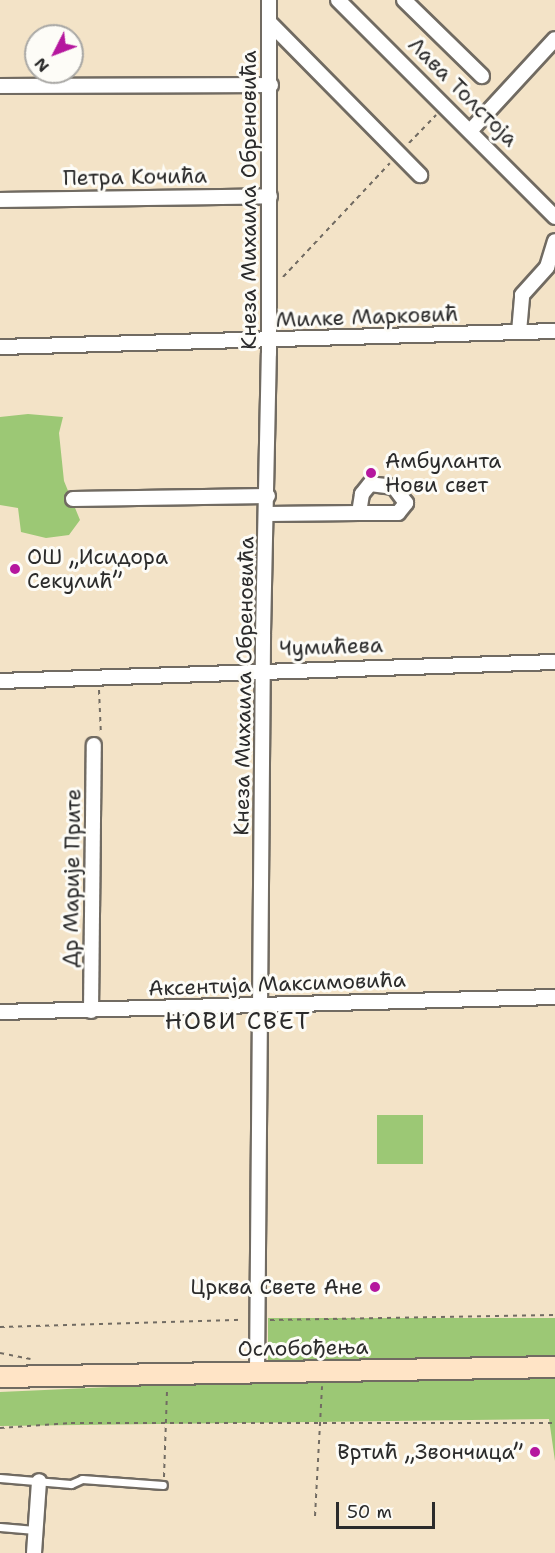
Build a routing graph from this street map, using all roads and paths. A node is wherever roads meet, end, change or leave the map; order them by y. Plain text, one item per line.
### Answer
1 (270, 0) edge
2 (338, 0) edge
3 (404, 0) edge
4 (270, 23) junction
5 (555, 39) edge
6 (482, 76) dead end
7 (271, 85) junction
8 (0, 86) edge
9 (446, 104) junction
10 (472, 129) junction
11 (399, 153) junction
12 (420, 175) dead end
13 (270, 196) junction
14 (0, 200) edge
15 (555, 217) edge
16 (555, 242) edge
17 (270, 291) junction
18 (555, 331) edge
19 (519, 332) junction
20 (269, 341) junction
21 (0, 346) edge
22 (268, 496) junction
23 (73, 499) dead end
24 (359, 513) dead end
25 (267, 514) junction
26 (555, 662) edge
27 (264, 670) junction
28 (99, 677) junction
29 (0, 681) edge
30 (94, 745) joint
31 (555, 997) edge
32 (263, 1006) junction
33 (91, 1011) junction
34 (0, 1012) edge
35 (555, 1314) edge
36 (258, 1320) junction
37 (0, 1327) edge
38 (555, 1367) edge
39 (0, 1371) edge
40 (324, 1371) junction
41 (168, 1373) junction
42 (257, 1373) junction
43 (51, 1374) junction
44 (0, 1377) edge
45 (555, 1423) edge
46 (318, 1424) junction
47 (165, 1425) junction
48 (0, 1428) edge
49 (0, 1478) edge
50 (39, 1481) junction
51 (164, 1485) joint
52 (315, 1516) dead end
53 (0, 1527) edge
54 (35, 1530) junction
55 (34, 1553) edge

1 - 4 street, Кнеза Михаила Обреновића
2 - 9 street, Лава Толстоја
3 - 6 street
4 - 7 street, Кнеза Михаила Обреновића
4 - 11 street
5 - 10 street
7 - 8 street
7 - 13 street, Кнеза Михаила Обреновића
9 - 10 street, Лава Толстоја
9 - 11 path
10 - 15 street, Лава Толстоја
11 - 12 street
11 - 17 path
13 - 14 street, Петра Кочића
13 - 17 street, Кнеза Михаила Обреновића
16 - 19 street
17 - 20 street, Кнеза Михаила Обреновића
18 - 19 street, Милке Марковић
19 - 20 street, Милке Марковић
20 - 21 street, Милке Марковић
20 - 22 street, Кнеза Михаила Обреновића
22 - 23 street
22 - 25 street, Кнеза Михаила Обреновића
24 - 25 street
25 - 27 street, Кнеза Михаила Обреновића
26 - 27 street, Чумићева
27 - 28 street, Чумићева
27 - 32 street, Кнеза Михаила Обреновића
28 - 29 street, Чумићева
28 - 30 path
30 - 33 street, Др Марије Прите
31 - 32 street, Аксентија Максимовића
32 - 33 street, Аксентија Максимовића
32 - 36 street, Кнеза Михаила Обреновића
33 - 34 street, Аксентија Максимовића
35 - 36 path
36 - 37 path
36 - 42 street, Кнеза Михаила Обреновића
38 - 40 street, Ослобођења
39 - 43 street, Ослобођења
40 - 42 street, Ослобођења
40 - 46 path
41 - 42 street, Ослобођења
41 - 43 street, Ослобођења
41 - 47 path
43 - 44 street, Ослобођења
45 - 46 path
46 - 47 path
46 - 52 path
47 - 48 path
47 - 51 path
49 - 50 lane
50 - 51 lane
50 - 54 street
53 - 54 lane
54 - 55 street

